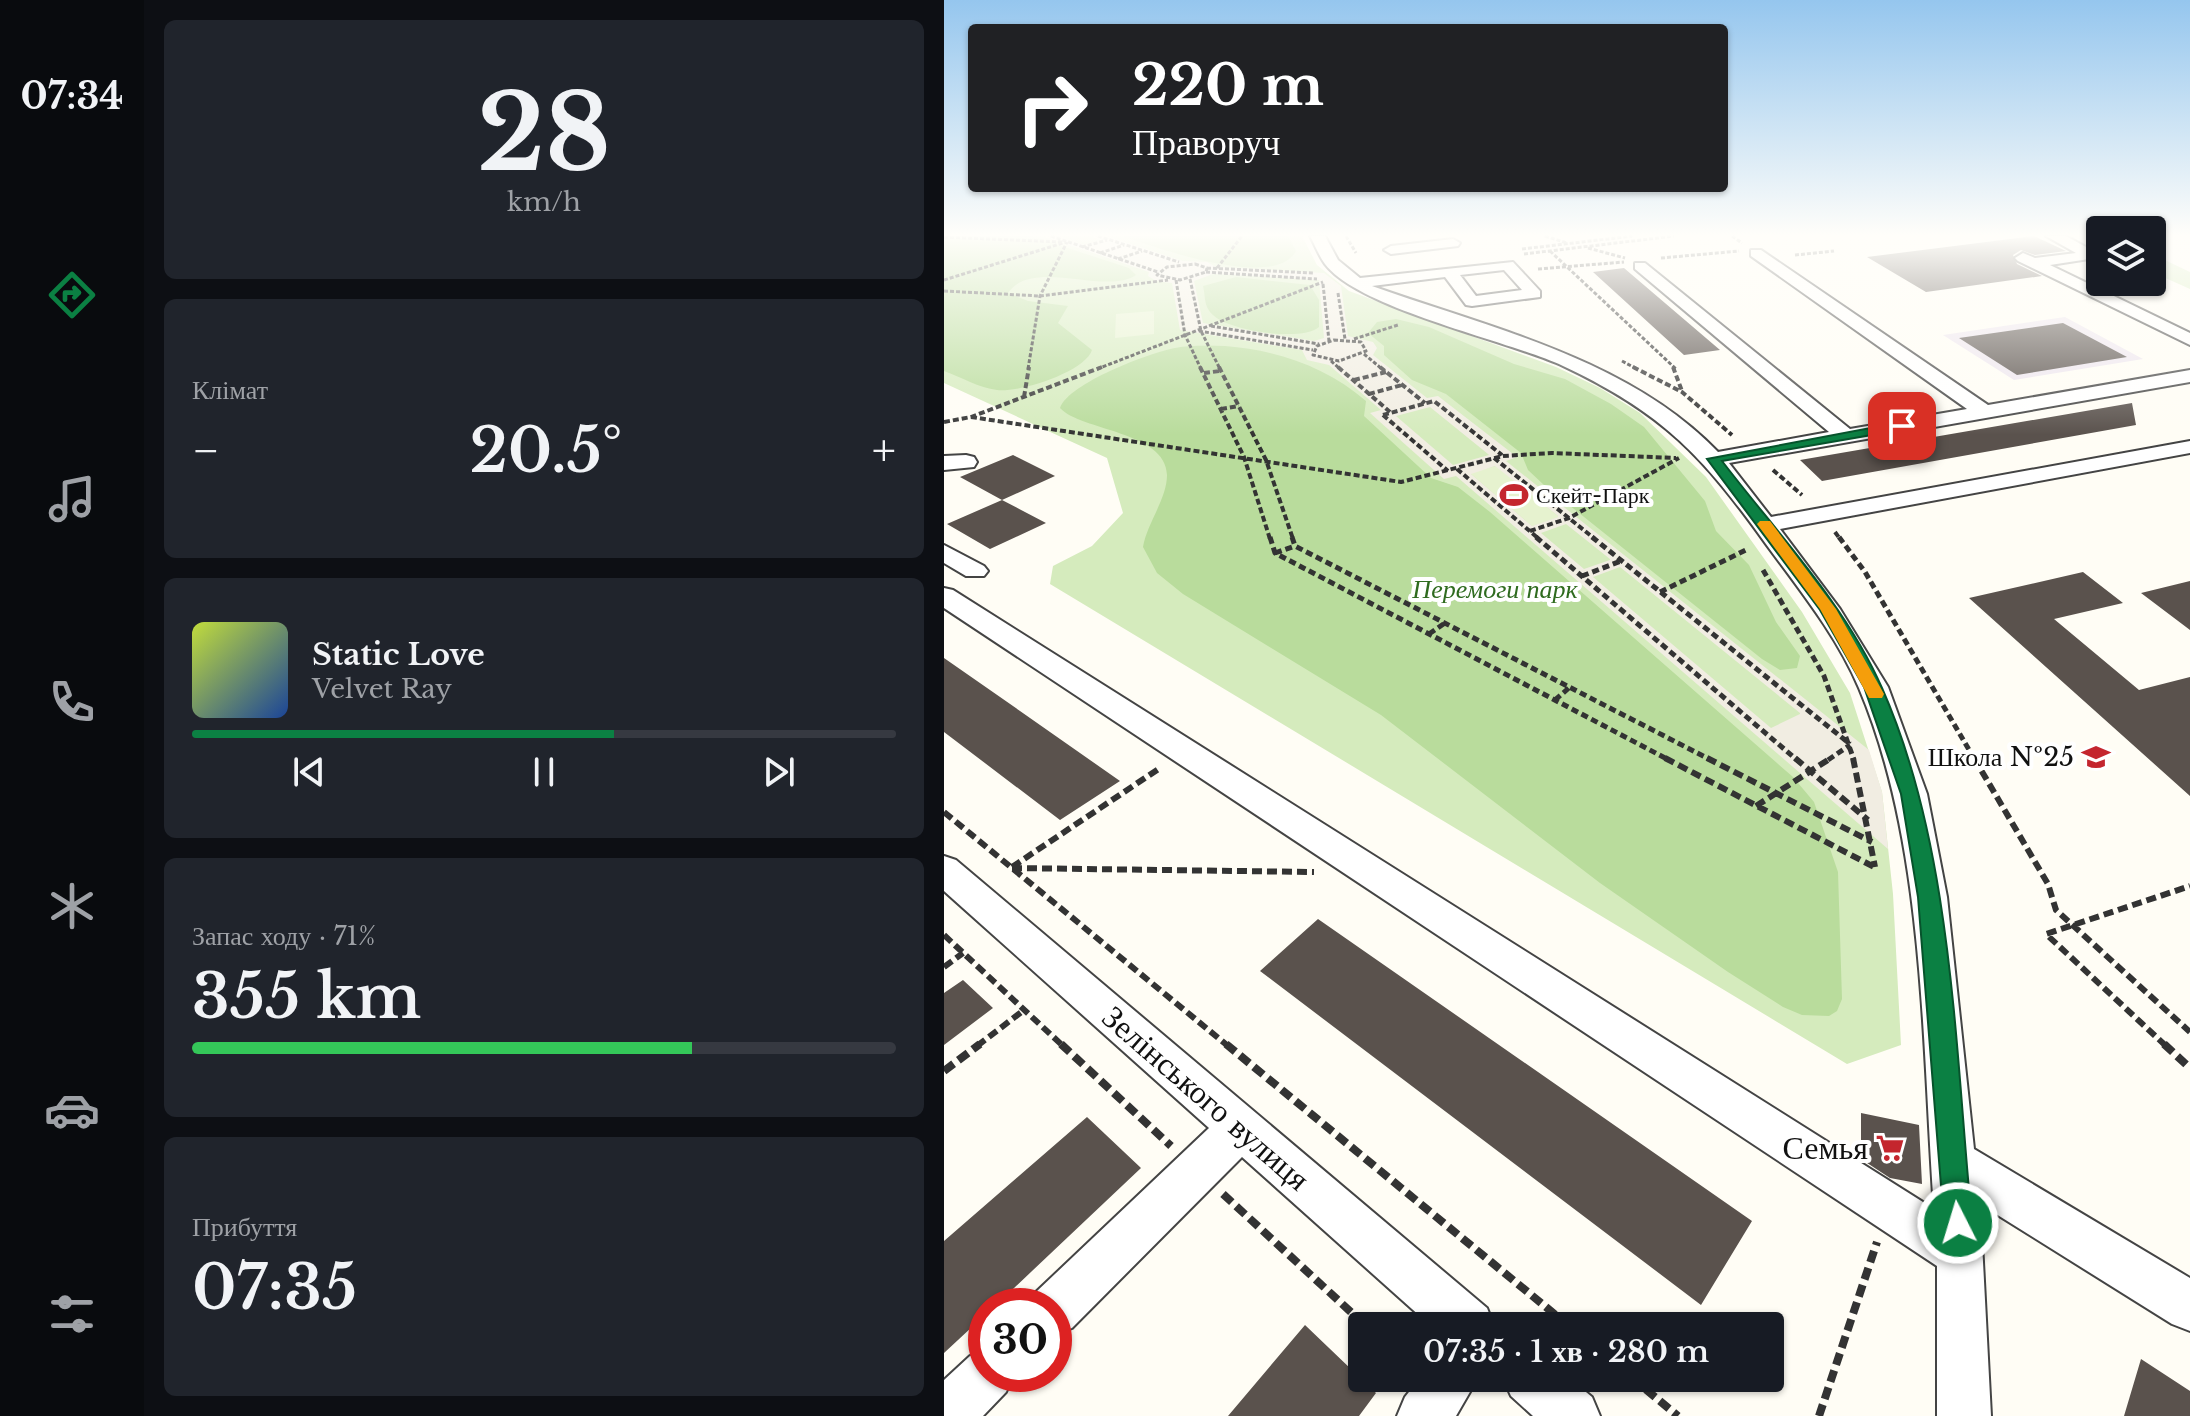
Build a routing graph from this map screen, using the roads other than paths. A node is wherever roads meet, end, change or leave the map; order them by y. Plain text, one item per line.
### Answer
1 (1398, 302) edge
2 (1684, 302) edge
3 (1827, 302) edge
4 (2113, 302) edge
5 (2190, 340) edge
6 (2190, 376) edge
7 (1985, 412) junction
8 (1846, 436) junction
9 (2190, 447) edge
10 (1699, 462) junction
11 (1752, 531) junction
12 (944, 552) edge
13 (944, 586) edge
14 (944, 596) edge
15 (944, 870) edge
16 (1240, 1128) junction
17 (1953, 1162) junction
18 (1961, 1254) junction
19 (1072, 1292) edge
20 (2190, 1306) edge
21 (1453, 1312) edge
22 (970, 1392) edge
23 (1442, 1392) edge
24 (1545, 1392) edge
25 (945, 1416) edge
26 (1424, 1416) edge
27 (1573, 1416) edge
28 (1964, 1416) edge

1 - 10 street
2 - 8 street
3 - 7 street
4 - 5 street
6 - 7 street
7 - 8 street
8 - 10 street
9 - 11 street
10 - 11 street
11 - 17 street
12 - 13 street
14 - 18 street
15 - 16 street, Зелінського вулиця
16 - 19 street
16 - 21 street, Зелінського вулиця
17 - 18 street
17 - 20 street
18 - 28 street
22 - 25 street
23 - 26 street
24 - 27 street

